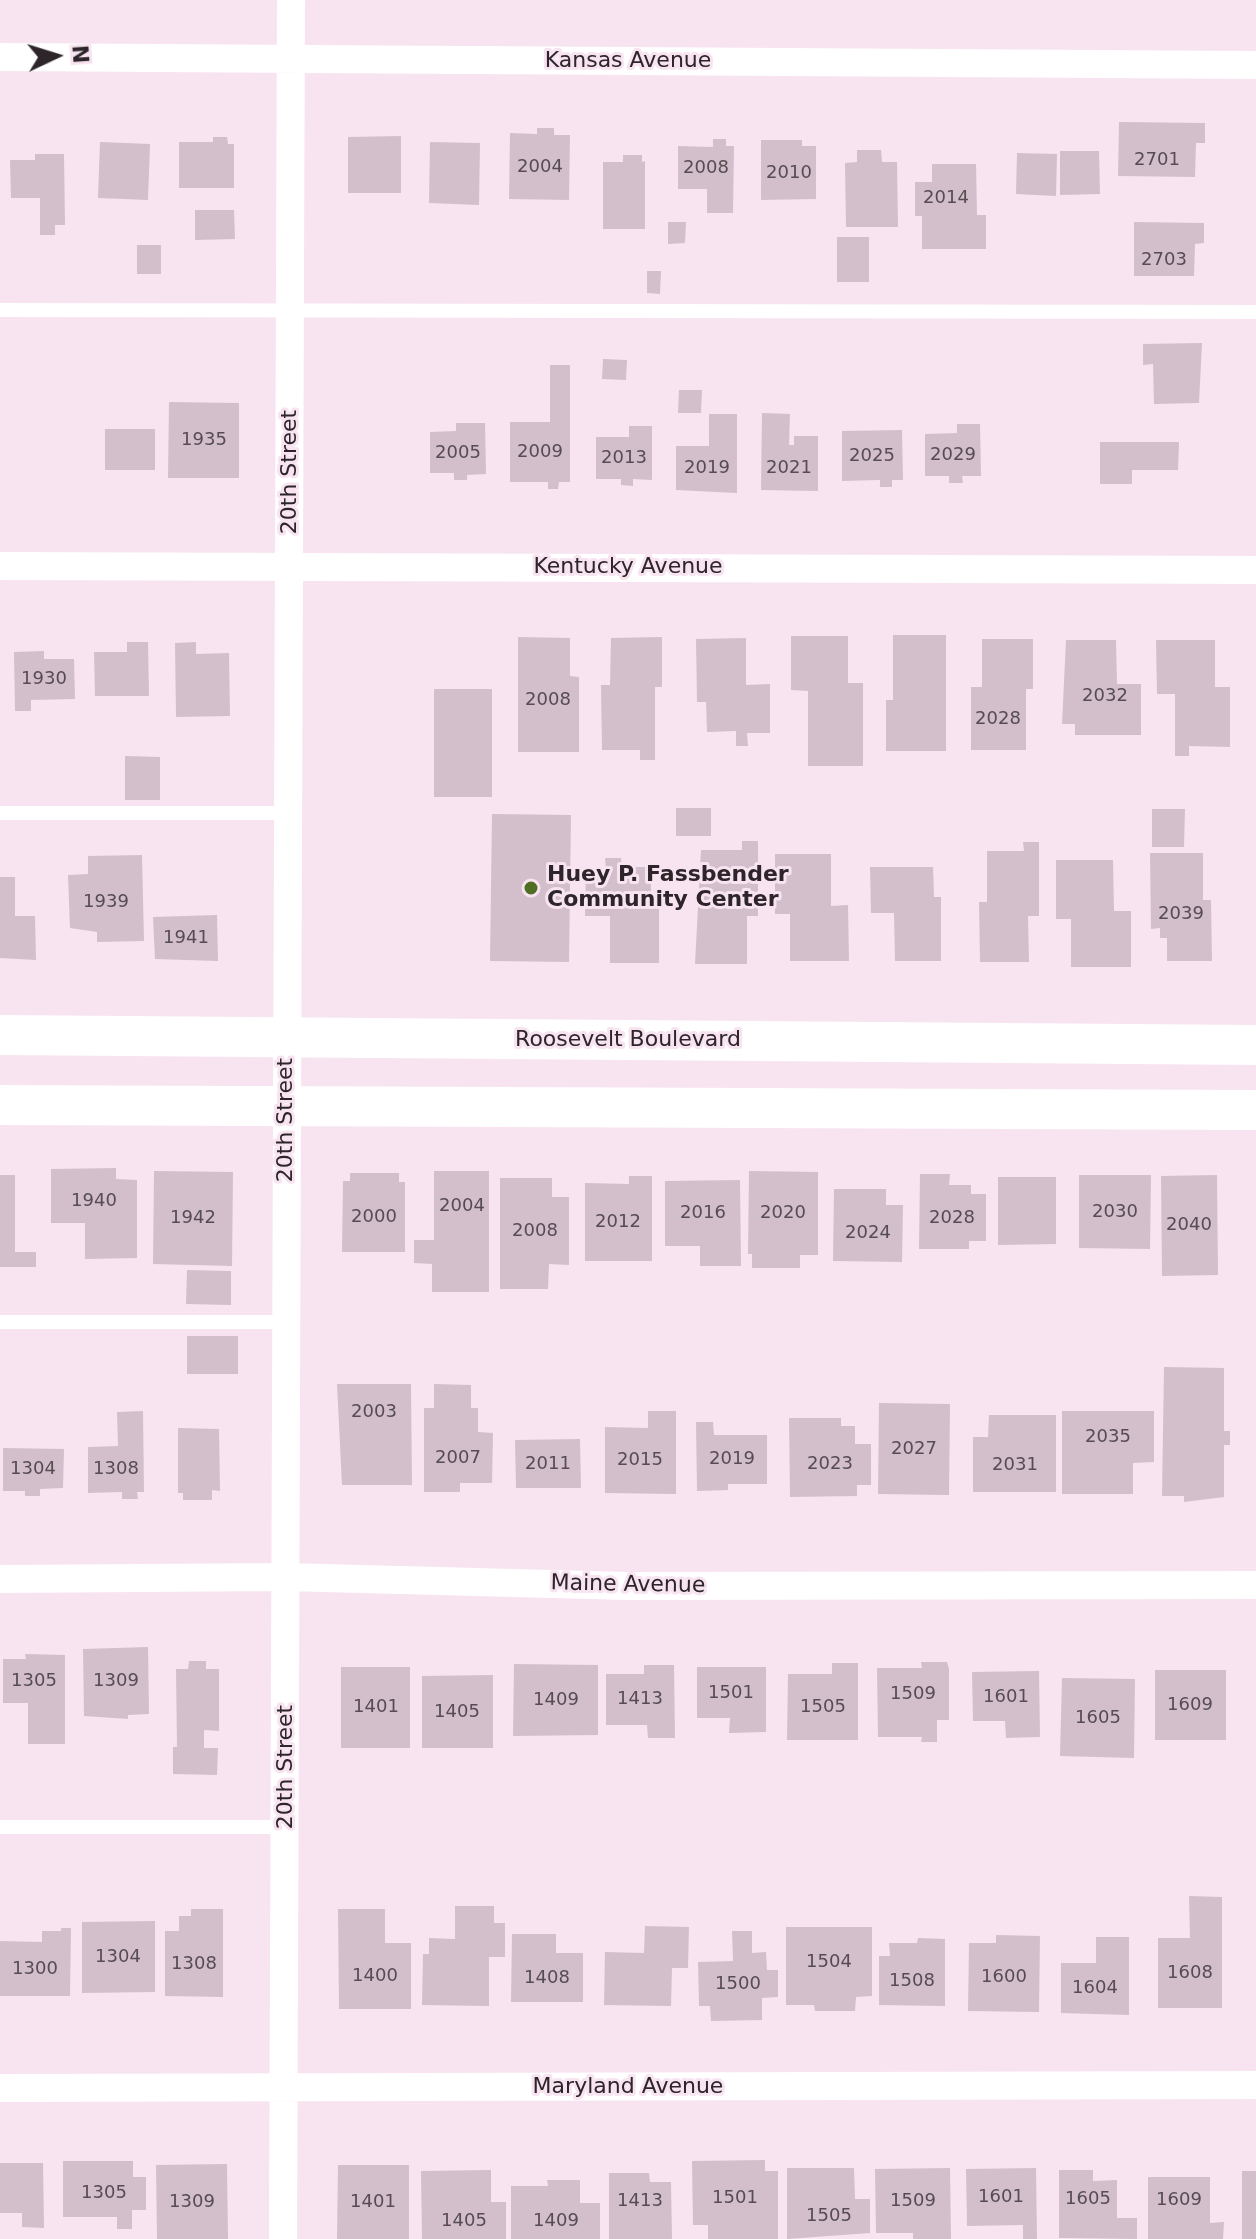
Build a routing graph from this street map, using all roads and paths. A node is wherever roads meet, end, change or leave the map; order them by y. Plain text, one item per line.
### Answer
1 (291, 0) edge
2 (0, 57) edge
3 (290, 58) junction
4 (1256, 65) edge
5 (0, 310) edge
6 (1256, 312) edge
7 (290, 313) junction
8 (290, 565) junction
9 (0, 566) edge
10 (1256, 570) edge
11 (0, 813) edge
12 (288, 813) junction
13 (0, 1035) edge
14 (286, 1037) junction
15 (1256, 1045) edge
16 (0, 1105) edge
17 (285, 1108) junction
18 (1256, 1110) edge
19 (0, 1322) edge
20 (286, 1322) junction
21 (286, 1577) junction
22 (0, 1579) edge
23 (1256, 1585) edge
24 (0, 1827) edge
25 (286, 1827) junction
26 (1256, 2085) edge
27 (0, 2088) edge
28 (286, 2088) junction
29 (283, 2239) edge

1 - 3 street, 20th Street
2 - 3 street, Kansas Avenue
3 - 4 street, Kansas Avenue
3 - 7 street, 20th Street
5 - 7 lane
6 - 7 lane
7 - 8 street, 20th Street
8 - 9 street, Kentucky Avenue
8 - 10 street, Kentucky Avenue
8 - 12 street, 20th Street
11 - 12 lane
12 - 14 street, 20th Street
13 - 14 street, Roosevelt Boulevard
14 - 15 street, Roosevelt Boulevard
14 - 17 street, 20th Street
16 - 17 street
17 - 18 street
17 - 20 street, 20th Street
19 - 20 lane
20 - 21 street, 20th Street
21 - 22 street, Maine Avenue
21 - 23 street, Maine Avenue
21 - 25 street, 20th Street
24 - 25 lane
25 - 28 street, 20th Street
26 - 28 street, Maryland Avenue
27 - 28 street, Maryland Avenue
28 - 29 street, 20th Street

